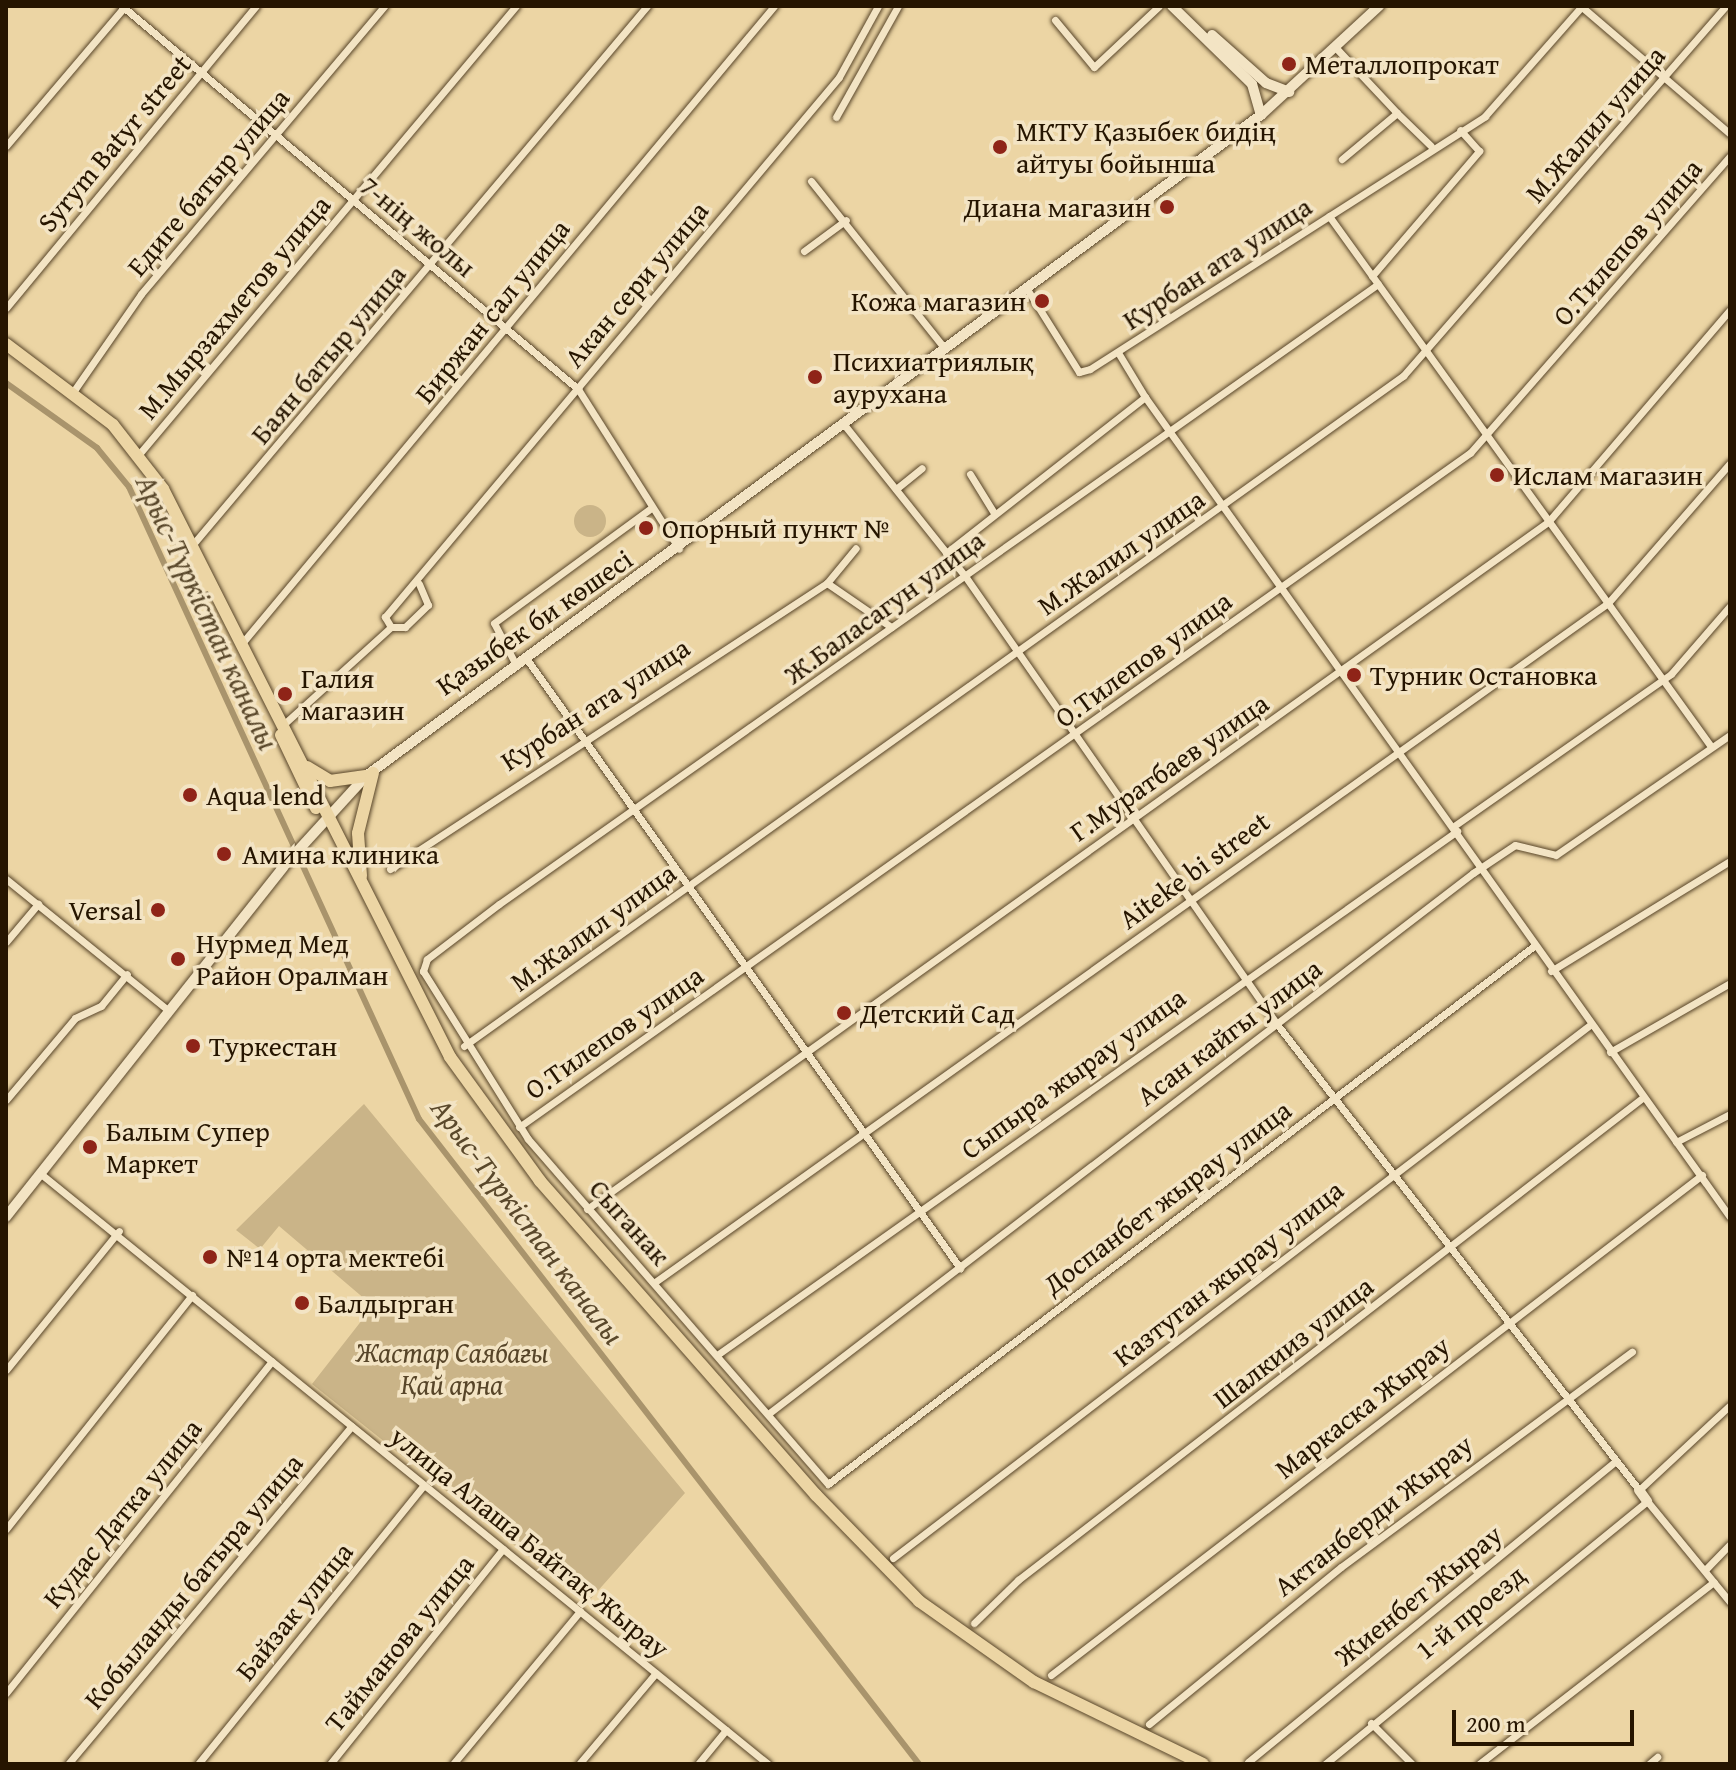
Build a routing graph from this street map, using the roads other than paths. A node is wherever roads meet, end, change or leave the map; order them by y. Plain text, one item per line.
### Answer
1 (256, 6) edge
2 (384, 6) edge
3 (516, 6) edge
4 (647, 6) edge
5 (774, 6) edge
6 (878, 6) edge
7 (898, 6) edge
8 (1159, 6) edge
9 (1172, 6) edge
10 (1180, 6) edge
11 (1379, 6) edge
12 (1582, 6) edge
13 (1726, 6) edge
14 (124, 7) edge
15 (1055, 20) dead end
16 (1336, 48) junction
17 (201, 73) junction
18 (1663, 80) junction
19 (1289, 92) junction
20 (1397, 113) junction
21 (1261, 115) junction
22 (836, 117) dead end
23 (1460, 130) junction
24 (1730, 134) edge
25 (276, 137) junction
26 (6, 146) edge
27 (1431, 146) junction
28 (1730, 156) edge
29 (1342, 159) dead end
30 (811, 181) dead end
31 (353, 201) junction
32 (1329, 216) junction
33 (846, 220) junction
34 (804, 251) dead end
35 (431, 266) junction
36 (1372, 276) junction
37 (1378, 284) junction
38 (1027, 289) junction
39 (6, 308) edge
40 (1730, 310) edge
41 (506, 328) junction
42 (6, 344) edge
43 (945, 349) junction
44 (1428, 353) junction
45 (6, 354) edge
46 (1119, 354) junction
47 (578, 389) junction
48 (73, 392) junction
49 (1145, 397) junction
50 (846, 427) junction
51 (1168, 433) junction
52 (1487, 436) junction
53 (140, 453) junction
54 (1730, 463) edge
55 (922, 468) dead end
56 (970, 474) dead end
57 (896, 489) junction
58 (1223, 507) junction
59 (651, 508) junction
60 (994, 513) junction
61 (1548, 522) junction
62 (194, 543) junction
63 (856, 548) dead end
64 (679, 549) junction
65 (946, 553) junction
66 (965, 576) junction
67 (827, 583) junction
68 (419, 584) junction
69 (1278, 589) junction
70 (1608, 603) junction
71 (1730, 606) edge
72 (391, 627) junction
73 (891, 627) junction
74 (243, 642) junction
75 (1019, 651) junction
76 (521, 662) junction
77 (1338, 674) junction
78 (1659, 678) junction
79 (284, 724) junction
80 (1078, 734) junction
81 (1730, 735) edge
82 (583, 742) junction
83 (1710, 745) junction
84 (1399, 753) junction
85 (307, 767) junction
86 (370, 774) junction
87 (632, 812) junction
88 (325, 816) junction
89 (1136, 817) junction
90 (1456, 828) junction
91 (1730, 861) edge
92 (1482, 867) junction
93 (390, 869) dead end
94 (6, 879) edge
95 (361, 880) junction
96 (685, 889) junction
97 (1190, 898) junction
98 (38, 904) junction
99 (6, 942) edge
100 (1534, 946) junction
101 (742, 970) junction
102 (423, 971) joint
103 (1551, 971) junction
104 (127, 974) junction
105 (1243, 977) junction
106 (1730, 983) edge
107 (168, 1010) junction
108 (1276, 1023) junction
109 (1590, 1025) junction
110 (464, 1046) junction
111 (1610, 1052) junction
112 (802, 1054) junction
113 (1335, 1097) junction
114 (1641, 1099) junction
115 (6, 1100) edge
116 (1730, 1114) edge
117 (519, 1127) junction
118 (861, 1133) junction
119 (1676, 1142) junction
120 (41, 1174) junction
121 (1395, 1174) junction
122 (1702, 1175) junction
123 (587, 1209) junction
124 (916, 1211) junction
125 (6, 1217) edge
126 (1730, 1217) edge
127 (119, 1231) junction
128 (1452, 1247) junction
129 (960, 1268) junction
130 (655, 1282) junction
131 (192, 1295) junction
132 (1509, 1322) junction
133 (1632, 1352) dead end
134 (717, 1355) junction
135 (272, 1361) junction
136 (6, 1370) edge
137 (1565, 1399) junction
138 (1730, 1405) edge
139 (768, 1414) junction
140 (352, 1426) junction
141 (1615, 1462) junction
142 (828, 1484) joint
143 (424, 1485) junction
144 (1639, 1490) junction
145 (1647, 1501) junction
146 (6, 1529) edge
147 (1730, 1544) edge
148 (503, 1549) junction
149 (893, 1558) dead end
150 (1705, 1570) junction
151 (1714, 1582) junction
152 (1730, 1602) edge
153 (580, 1611) junction
154 (974, 1623) dead end
155 (656, 1673) junction
156 (1051, 1675) dead end
157 (6, 1693) edge
158 (1371, 1723) junction
159 (1149, 1724) dead end
160 (726, 1730) junction
161 (1657, 1757) dead end
162 (1248, 1762) dead end
163 (68, 1764) edge
164 (198, 1764) edge
165 (330, 1764) edge
166 (453, 1764) edge
167 (579, 1764) edge
168 (698, 1764) edge
169 (768, 1764) edge
170 (1185, 1764) edge
171 (1203, 1764) edge
172 (1325, 1764) edge
173 (1412, 1764) edge
174 (1479, 1764) edge
175 (1649, 1764) edge

1 - 17 street, Syrym Batyr street
2 - 25 street, Едиге батыр улица
3 - 31 street, М.Мырзахметов улица
4 - 35 street, Баян батыр улица
5 - 41 street, Биржан сал улица
6 - 47 street, Акан сери улица
7 - 22 street
8 - 15 street
9 - 21 main road
10 - 19 main road
11 - 16 main road, Қазыбек би көшесі
12 - 18 street
12 - 23 street
13 - 18 street, М.Жалил улица
14 - 17 street, 7-нің жолы
14 - 26 street
16 - 19 main road, Қазыбек би көшесі
16 - 20 street
17 - 25 street, 7-нің жолы
17 - 39 street, Syrym Batyr street
18 - 24 street
18 - 44 street, М.Жалил улица
19 - 21 main road, Қазыбек би көшесі
20 - 27 street
20 - 29 street
21 - 38 main road, Қазыбек би көшесі
23 - 27 street, Курбан ата улица
23 - 36 street
25 - 31 street, 7-нің жолы
25 - 48 street, Едиге батыр улица
27 - 32 street, Курбан ата улица
28 - 52 street, О.Тилепов улица
30 - 33 street
31 - 35 street, 7-нің жолы
31 - 53 street, М.Мырзахметов улица
32 - 36 street
32 - 46 street, Курбан ата улица
33 - 34 street
33 - 43 street
35 - 41 street, 7-нің жолы
35 - 62 street, Баян батыр улица
36 - 37 street
37 - 44 street
37 - 51 street, Ж.Баласагун улица
38 - 43 main road, Қазыбек би көшесі
38 - 46 street
40 - 61 street, Г.Муратбаев улица
41 - 47 street, 7-нің жолы
41 - 74 street, Биржан сал улица
42 - 48 highway
43 - 50 main road, Қазыбек би көшесі
44 - 52 street
44 - 58 street, М.Жалил улица
45 - 88 highway
46 - 49 street, Курбан ата улица
47 - 59 street, 7-нің жолы
47 - 68 street, Акан сери улица
48 - 53 highway
49 - 51 street, Курбан ата улица
49 - 60 street
50 - 57 street
50 - 64 main road, Қазыбек би көшесі
51 - 58 street, Курбан ата улица
51 - 66 street, Ж.Баласагун улица
52 - 61 street
52 - 69 street, О.Тилепов улица
53 - 62 highway
54 - 70 street, Aiteke bi street
55 - 57 street
56 - 60 street
57 - 65 street
58 - 69 street, Курбан ата улица
58 - 75 street, М.Жалил улица
59 - 64 street, 7-нің жолы
59 - 76 street
60 - 65 street
61 - 70 street
61 - 77 street, Г.Муратбаев улица
62 - 74 highway
63 - 67 street, Курбан ата улица
64 - 76 main road, Қазыбек би көшесі
65 - 66 street
66 - 73 street, Ж.Баласагун улица
66 - 75 street
67 - 73 street
67 - 82 street, Курбан ата улица
68 - 72 street, Акан сери улица
68 - 72 street, Акан сери улица
69 - 77 street, Курбан ата улица
69 - 80 street, О.Тилепов улица
70 - 78 street
70 - 84 street, Aiteke bi street
71 - 78 street, Сыпыра жырау улица
72 - 79 street, Акан сери улица
73 - 87 street, Ж.Баласагун улица
74 - 79 highway
75 - 80 street
75 - 96 street, М.Жалил улица
76 - 82 street
76 - 86 main road, Қазыбек би көшесі
77 - 84 street, Курбан ата улица
77 - 89 street, Г.Муратбаев улица
78 - 83 street
78 - 90 street, Сыпыра жырау улица
79 - 85 highway
80 - 89 street
80 - 101 street, О.Тилепов улица
81 - 83 street, Асан кайгы улица
82 - 87 street
82 - 93 street, Курбан ата улица
83 - 92 street, Асан кайгы улица
84 - 90 street, Курбан ата улица
84 - 97 street, Aiteke bi street
85 - 86 highway
85 - 88 highway
86 - 88 main road, Қазыбек би көшесі
86 - 95 highway
87 - 96 street
87 - 102 street, Ж.Баласагун улица
88 - 95 highway
88 - 107 main road, Қазыбек би көшесі
88 - 170 highway
89 - 97 street
89 - 112 street, Г.Муратбаев улица
90 - 92 street, Курбан ата улица
90 - 105 street, Сыпыра жырау улица
91 - 103 street
92 - 100 street, Курбан ата улица
92 - 108 street, Асан кайгы улица
94 - 98 street
95 - 171 highway
96 - 101 street
96 - 110 street, М.Жалил улица
97 - 105 street
97 - 118 street, Aiteke bi street
98 - 99 street
98 - 104 street
100 - 103 street, Курбан ата улица
100 - 113 street, Доспанбет жырау улица
101 - 112 street
101 - 117 street, О.Тилепов улица
102 - 110 street, Сыганак
103 - 109 street, Курбан ата улица
104 - 107 street
104 - 115 street
105 - 108 street
105 - 124 street, Сыпыра жырау улица
106 - 111 street
107 - 120 main road, Қазыбек би көшесі
108 - 113 street
108 - 129 street, Асан кайгы улица
109 - 111 street, Курбан ата улица
109 - 121 street, Казтуган жырау улица
110 - 117 street, Сыганак
111 - 114 street, Курбан ата улица
112 - 118 street
112 - 123 street, Г.Муратбаев улица
113 - 121 street
113 - 142 street, Доспанбет жырау улица
114 - 119 street, Курбан ата улица
114 - 128 street, Шалкииз улица
116 - 119 street
117 - 123 street, Сыганак
118 - 124 street
118 - 130 street, Aiteke bi street
119 - 122 street, Курбан ата улица
120 - 125 main road, Қазыбек би көшесі
120 - 127 street, улица Алаша Байтақ Жырау
121 - 128 street
121 - 149 street, Казтуган жырау улица
122 - 126 street, Курбан ата улица
122 - 132 street, Маркаска Жырау
123 - 130 street, Сыганак
124 - 129 street
124 - 134 street, Сыпыра жырау улица
127 - 131 street, улица Алаша Байтақ Жырау
127 - 136 street
128 - 132 street
128 - 154 street, Шалкииз улица
129 - 139 street, Асан кайгы улица
130 - 134 street, Сыганак
131 - 135 street, улица Алаша Байтақ Жырау
131 - 146 street
132 - 137 street
132 - 156 street, Маркаска Жырау
133 - 137 street, Актанберди Жырау
134 - 139 street, Сыганак
135 - 140 street, улица Алаша Байтақ Жырау
135 - 157 street, Кудас Датка улица
137 - 141 street
137 - 159 street, Актанберди Жырау
138 - 144 street
139 - 142 street, Сыганак
140 - 143 street, улица Алаша Байтақ Жырау
140 - 163 street, Кобыланды батыра улица
141 - 144 street
141 - 162 street, Жиенбет Жырау
143 - 148 street, улица Алаша Байтақ Жырау
143 - 164 street, Байзак улица
144 - 145 main road
145 - 150 street
145 - 158 street, 1-й проезд
147 - 150 street
148 - 153 street, улица Алаша Байтақ Жырау
148 - 165 street, Тайманова улица
150 - 151 street
151 - 152 street
151 - 174 street
153 - 155 street, улица Алаша Байтақ Жырау
153 - 166 street
155 - 160 street, улица Алаша Байтақ Жырау
155 - 167 street
158 - 172 street, 1-й проезд
158 - 173 street
160 - 168 street
160 - 169 street, улица Алаша Байтақ Жырау
161 - 175 street

